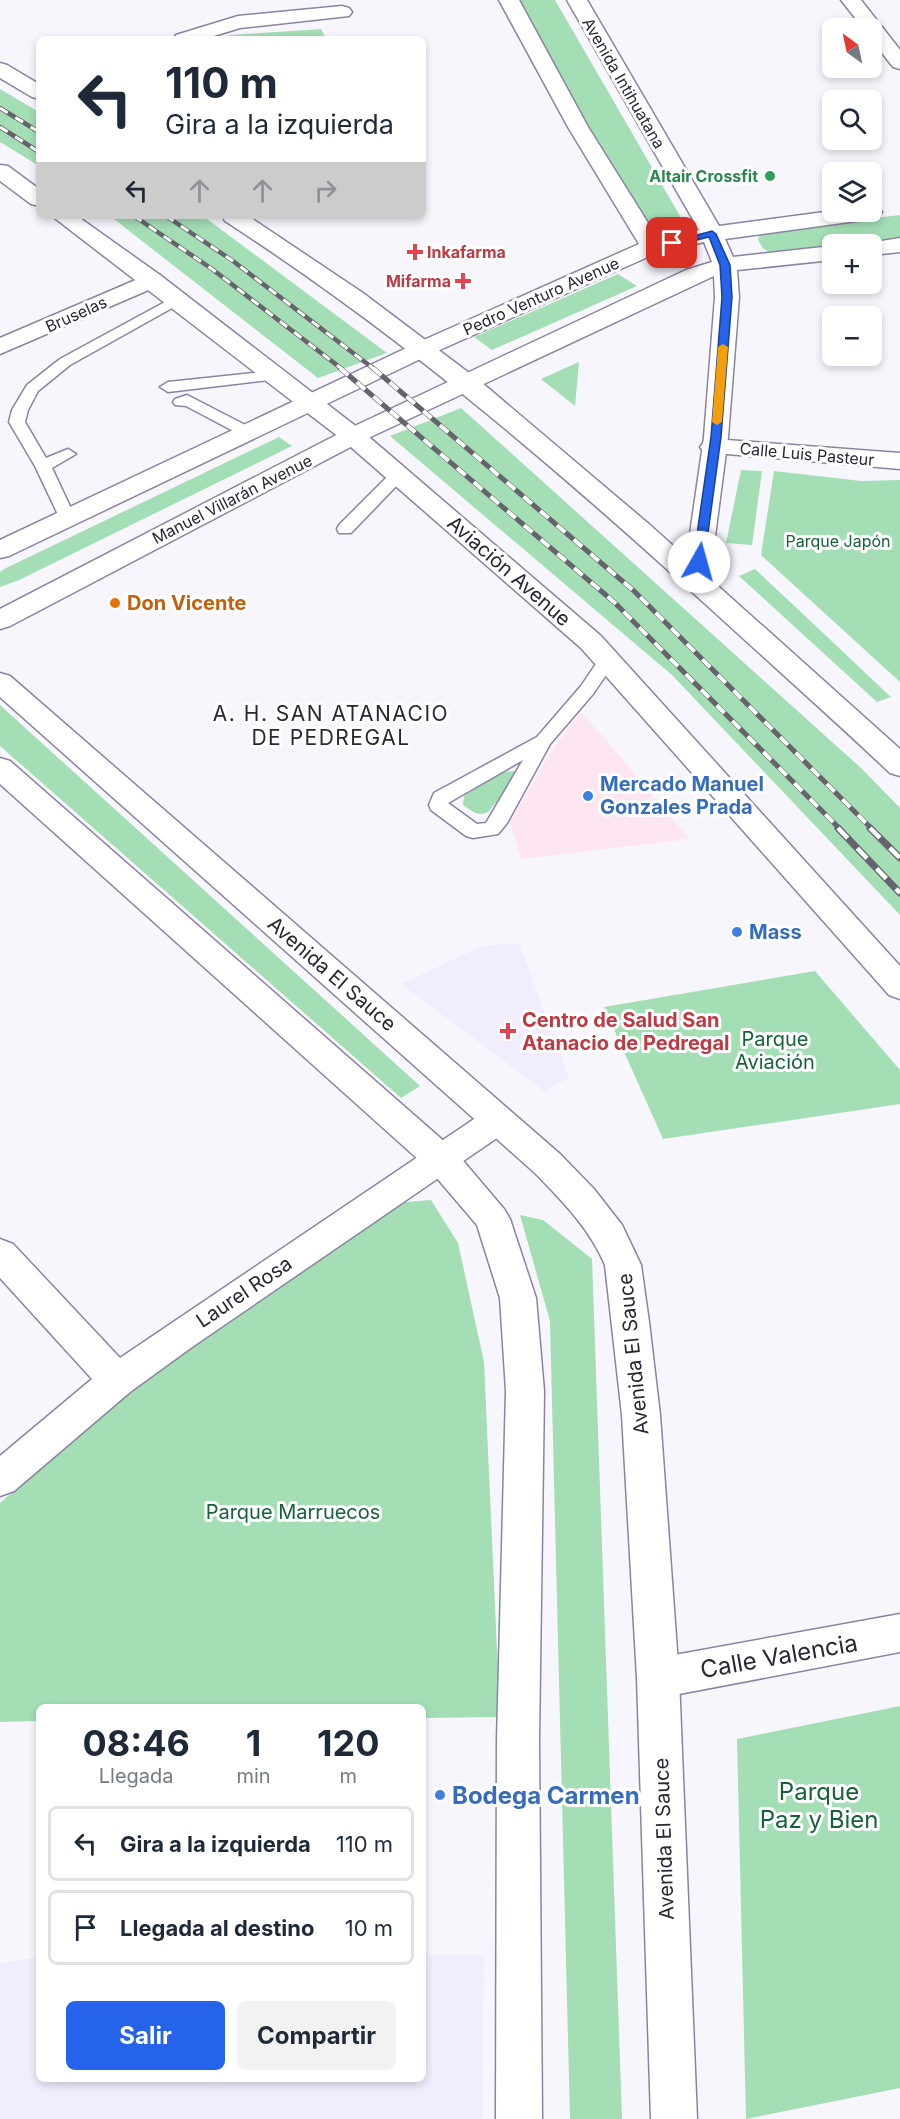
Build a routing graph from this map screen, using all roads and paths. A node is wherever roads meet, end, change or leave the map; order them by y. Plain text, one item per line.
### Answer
1 (509, 0) edge
2 (577, 0) edge
3 (851, 0) edge
4 (342, 14) edge
5 (193, 36) edge
6 (900, 62) edge
7 (0, 69) edge
8 (36, 91) edge
9 (1, 173) edge
10 (36, 197) edge
11 (67, 219) edge
12 (238, 219) edge
13 (822, 219) edge
14 (712, 234) junction
15 (900, 245) edge
16 (652, 247) junction
17 (882, 247) edge
18 (822, 254) edge
19 (725, 265) junction
20 (694, 275) junction
21 (152, 280) junction
22 (176, 300) junction
23 (0, 347) edge
24 (425, 348) junction
25 (273, 376) junction
26 (466, 381) junction
27 (310, 403) junction
28 (247, 432) junction
29 (353, 436) junction
30 (713, 447) junction
31 (68, 454) dead end
32 (900, 460) edge
33 (43, 466) junction
34 (398, 475) junction
35 (67, 517) junction
36 (345, 529) dead end
37 (0, 550) edge
38 (696, 582) junction
39 (0, 620) edge
40 (608, 659) junction
41 (0, 682) edge
42 (543, 741) junction
43 (900, 766) edge
44 (0, 768) edge
45 (900, 987) edge
46 (498, 1120) junction
47 (442, 1160) junction
48 (0, 1254) edge
49 (117, 1381) junction
50 (0, 1479) edge
51 (900, 1634) edge
52 (658, 1678) junction
53 (519, 2119) edge
54 (674, 2119) edge

1 - 16 main road
2 - 14 main road, Avenida Intihuatana
3 - 6 main road
4 - 5 main road
7 - 8 main road
9 - 10 main road
11 - 21 main road, Aviación Avenue
12 - 24 main road
13 - 14 main road, Pedro Venturo Avenue
14 - 16 main road, Pedro Venturo Avenue
14 - 19 main road, Avenida Intihuatana
15 - 17 main road
16 - 20 main road
16 - 24 main road, Pedro Venturo Avenue
18 - 19 main road
19 - 20 main road
19 - 30 main road, Avenida Intihuatana
20 - 26 main road
21 - 22 main road, Aviación Avenue
21 - 23 main road, Bruselas
22 - 25 main road, Aviación Avenue
22 - 33 lane
24 - 26 main road
24 - 27 main road
25 - 27 main road, Aviación Avenue
25 - 28 lane
26 - 29 main road, Manuel Villarán Avenue
26 - 38 main road
27 - 28 main road
27 - 29 main road, Aviación Avenue
28 - 35 main road
29 - 34 main road, Aviación Avenue
29 - 39 main road, Manuel Villarán Avenue
30 - 32 main road, Calle Luis Pasteur
30 - 38 main road, Avenida Intihuatana
31 - 33 lane
33 - 35 lane
34 - 36 lane
34 - 40 main road, Aviación Avenue
35 - 37 main road
38 - 43 main road
40 - 42 lane
40 - 45 main road, Aviación Avenue
41 - 46 main road, Avenida El Sauce
42 - 42 lane
44 - 47 main road
46 - 47 main road, Laurel Rosa
46 - 52 main road, Avenida El Sauce
47 - 49 main road, Laurel Rosa
47 - 53 main road
48 - 49 main road
49 - 50 main road, Laurel Rosa
51 - 52 main road, Calle Valencia
52 - 54 main road, Avenida El Sauce

